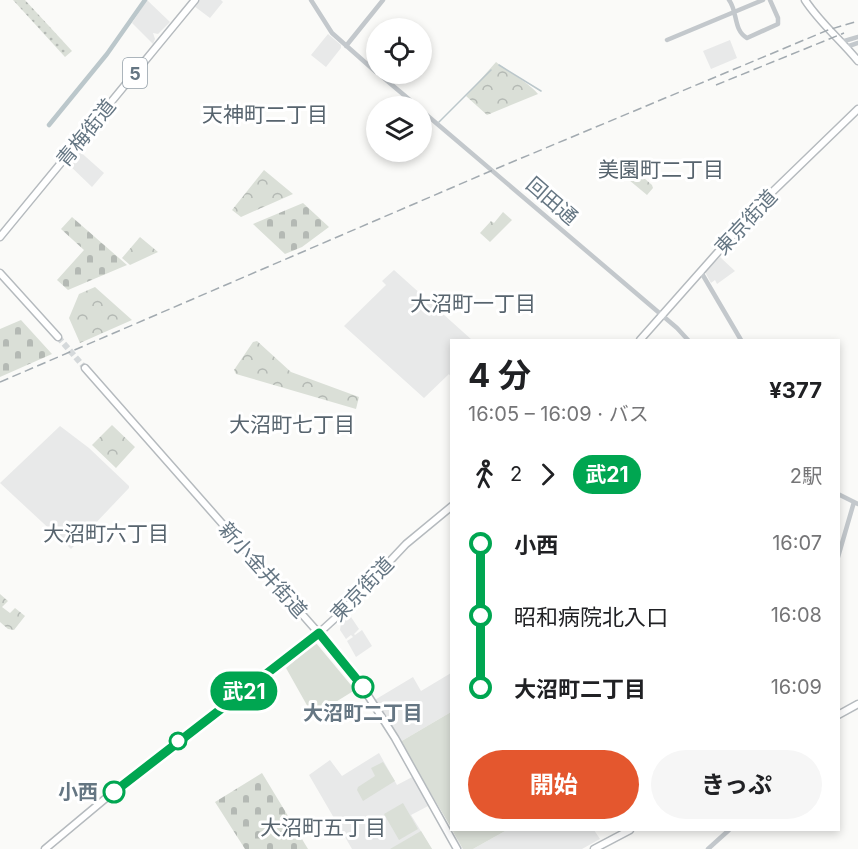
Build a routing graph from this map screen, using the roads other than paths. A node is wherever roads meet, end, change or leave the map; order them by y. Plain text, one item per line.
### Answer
1 (195, 0) edge
2 (311, 0) edge
3 (383, 0) edge
4 (729, 0) edge
5 (763, 0) edge
6 (770, 0) edge
7 (805, 0) edge
8 (735, 12) junction
9 (858, 37) edge
10 (667, 40) dead end
11 (858, 43) edge
12 (843, 44) junction
13 (346, 46) junction
14 (858, 61) edge
15 (366, 63) edge
16 (391, 84) edge
17 (405, 96) edge
18 (858, 110) edge
19 (432, 120) edge
20 (0, 237) edge
21 (701, 272) junction
22 (0, 273) edge
23 (662, 316) junction
24 (57, 337) tunnel mouth
25 (641, 339) edge
26 (687, 339) edge
27 (740, 339) edge
28 (85, 368) tunnel mouth
29 (840, 495) edge
30 (856, 503) edge
31 (450, 508) edge
32 (840, 550) edge
33 (319, 633) junction
34 (858, 704) edge
35 (840, 714) edge
36 (628, 831) edge
37 (728, 831) edge
38 (45, 849) edge
39 (457, 849) edge
40 (594, 849) edge
41 (708, 849) edge

1 - 20 main road, 青梅街道 / 5
2 - 13 street
3 - 13 street
4 - 8 street
5 - 8 street
6 - 8 street
7 - 12 main road
8 - 10 street
9 - 12 street
11 - 12 street
12 - 14 main road
13 - 15 street
16 - 17 street
18 - 21 main road, 東京街道
19 - 23 street, 回田通
21 - 23 main road, 東京街道
21 - 27 street
22 - 24 main road
23 - 25 main road, 東京街道
23 - 26 street, 回田通
28 - 33 main road, 新小金井街道
29 - 30 street
30 - 32 street
31 - 33 main road, 東京街道
33 - 38 main road, 東京街道
33 - 39 main road, 新小金井街道
34 - 35 main road
36 - 40 main road
37 - 41 street

